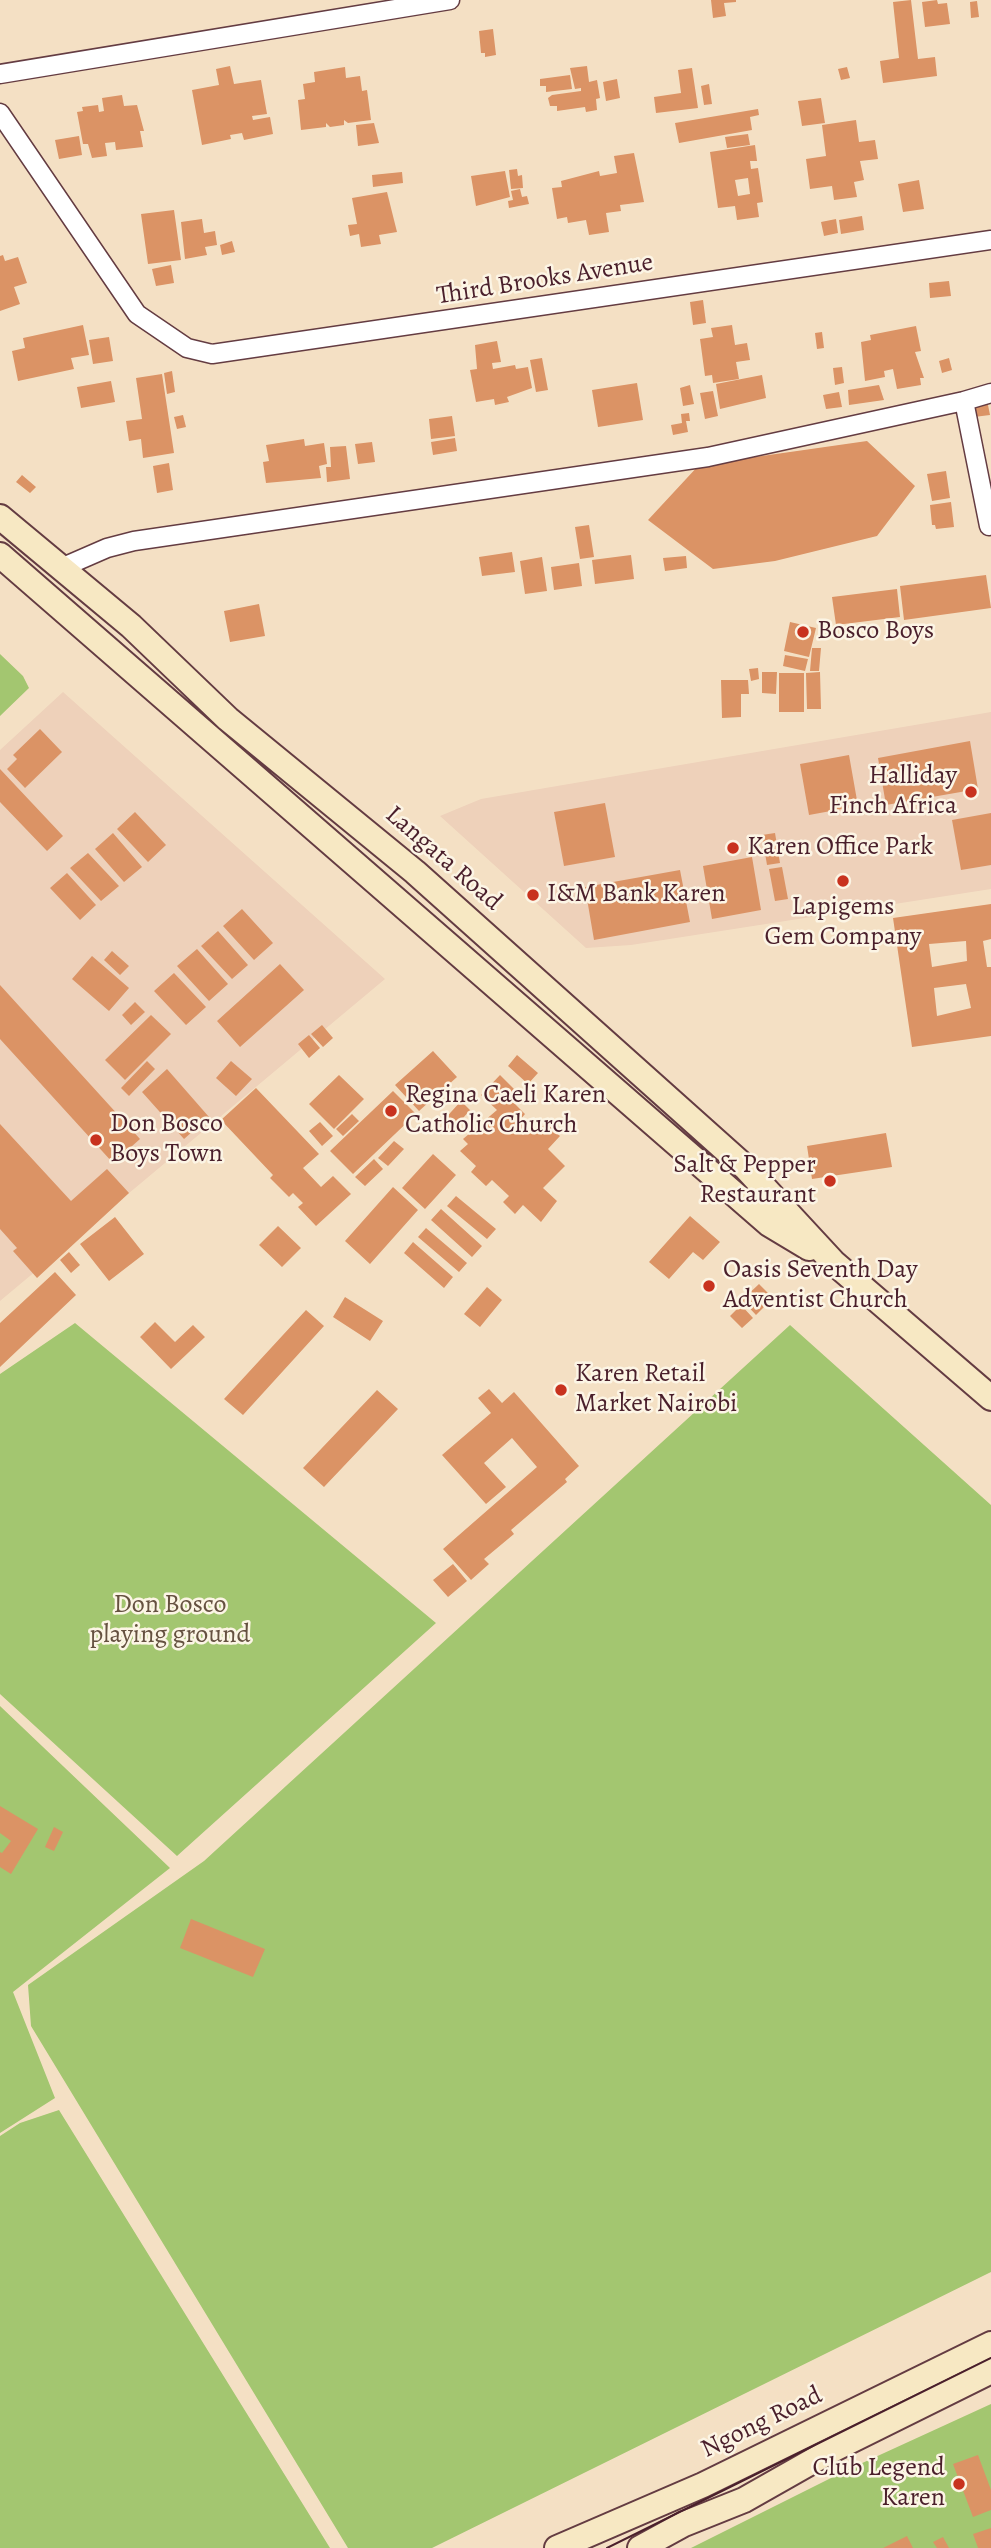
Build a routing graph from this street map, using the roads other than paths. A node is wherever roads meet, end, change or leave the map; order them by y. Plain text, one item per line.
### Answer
1 (450, 0) edge
2 (0, 74) edge
3 (0, 113) edge
4 (991, 240) edge
5 (991, 393) edge
6 (964, 401) junction
7 (0, 517) edge
8 (989, 526) dead end
9 (0, 555) edge
10 (61, 568) junction
11 (833, 1262) junction
12 (991, 1398) edge
13 (991, 2344) edge
14 (991, 2371) edge
15 (557, 2548) edge
16 (640, 2548) edge

1 - 2 street
3 - 4 street, Third Brooks Avenue
5 - 6 street
6 - 8 street
6 - 10 street
7 - 10 main road, Langata Road
9 - 11 main road, Langata Road
10 - 11 main road, Langata Road
11 - 12 main road, Langata Road
13 - 15 main road, Ngong Road
14 - 16 main road, Ngong Road

